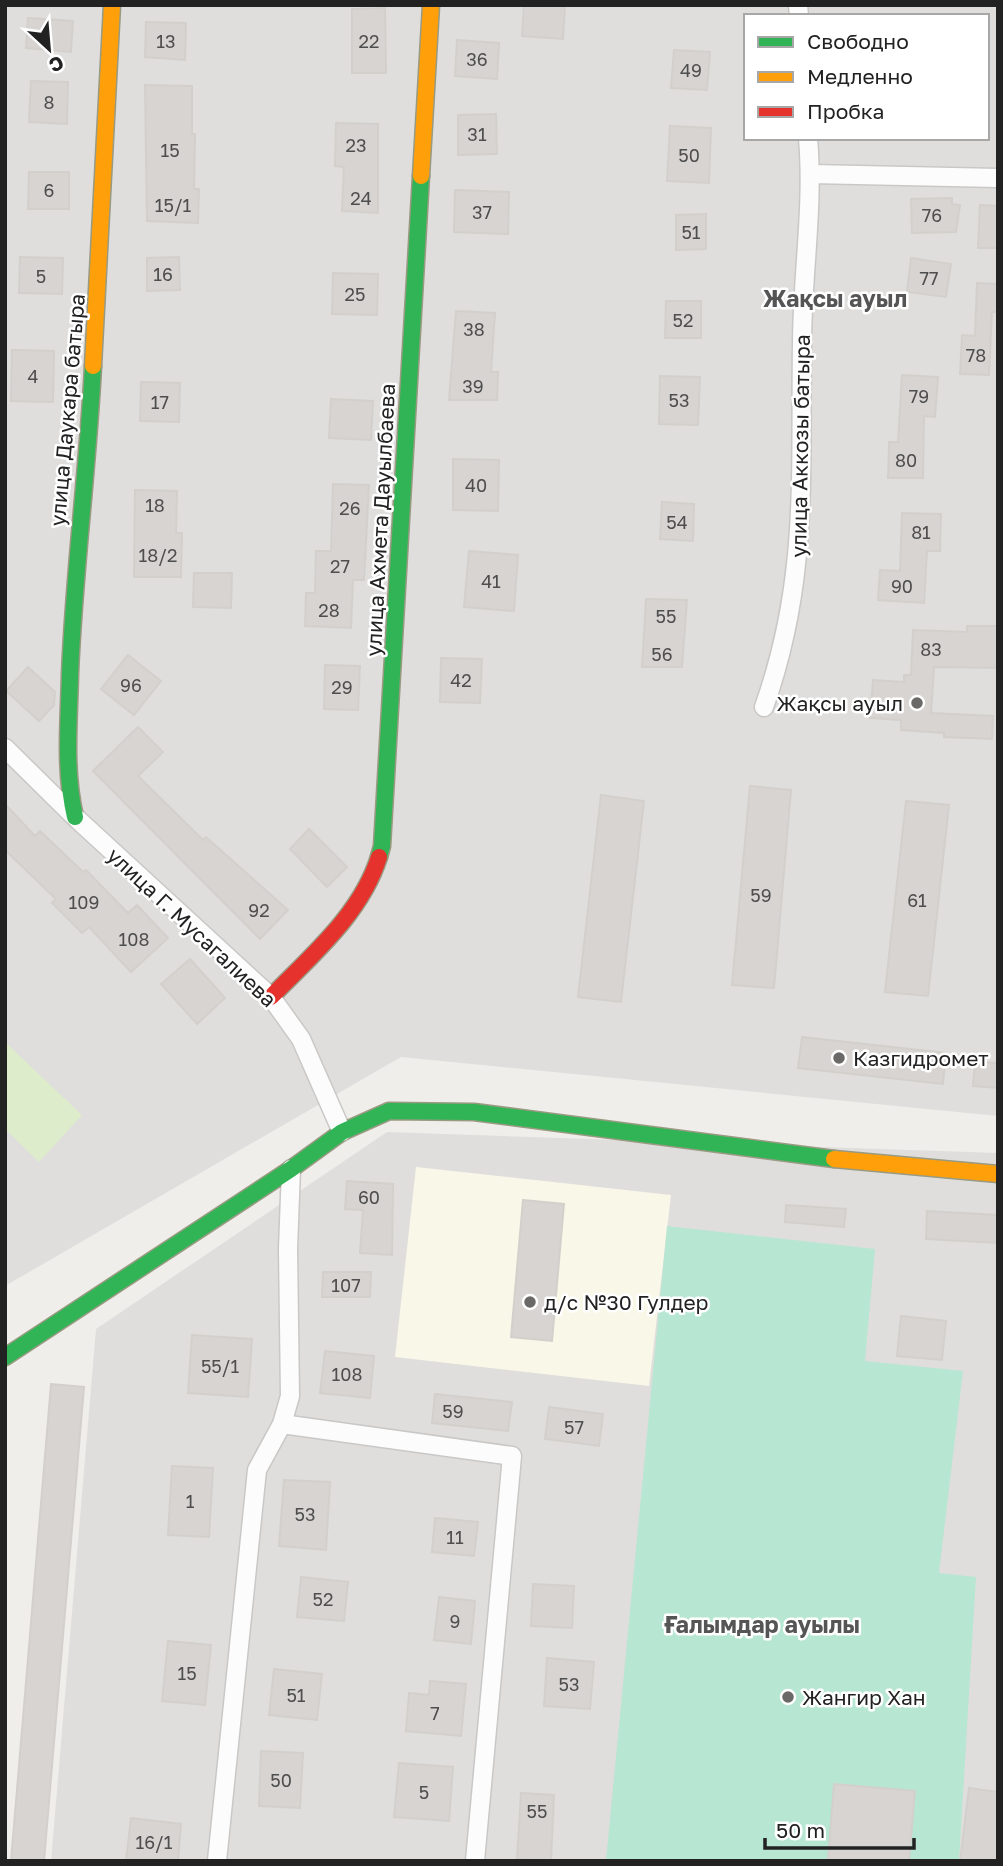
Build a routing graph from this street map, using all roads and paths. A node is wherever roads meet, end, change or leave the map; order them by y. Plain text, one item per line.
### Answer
1 (112, 5) edge
2 (431, 5) edge
3 (808, 140) edge
4 (811, 174) junction
5 (998, 178) edge
6 (764, 707) dead end
7 (5, 748) edge
8 (75, 817) junction
9 (271, 997) junction
10 (342, 1132) junction
11 (291, 1169) junction
12 (998, 1174) edge
13 (5, 1357) edge
14 (282, 1424) junction
15 (217, 1861) edge
16 (475, 1861) edge

1 - 8 street, улица Даукара батыра
2 - 9 street, улица Ахмета Дауылбаева
3 - 4 street, улица Аккозы батыра
4 - 5 street
4 - 6 street, улица Аккозы батыра
7 - 8 street, улица Г. Мусагалиева
8 - 9 street, улица Г. Мусагалиева
9 - 10 street, улица Г. Мусагалиева
10 - 11 street
10 - 12 street
11 - 13 street
11 - 14 street
14 - 15 street
14 - 16 street

